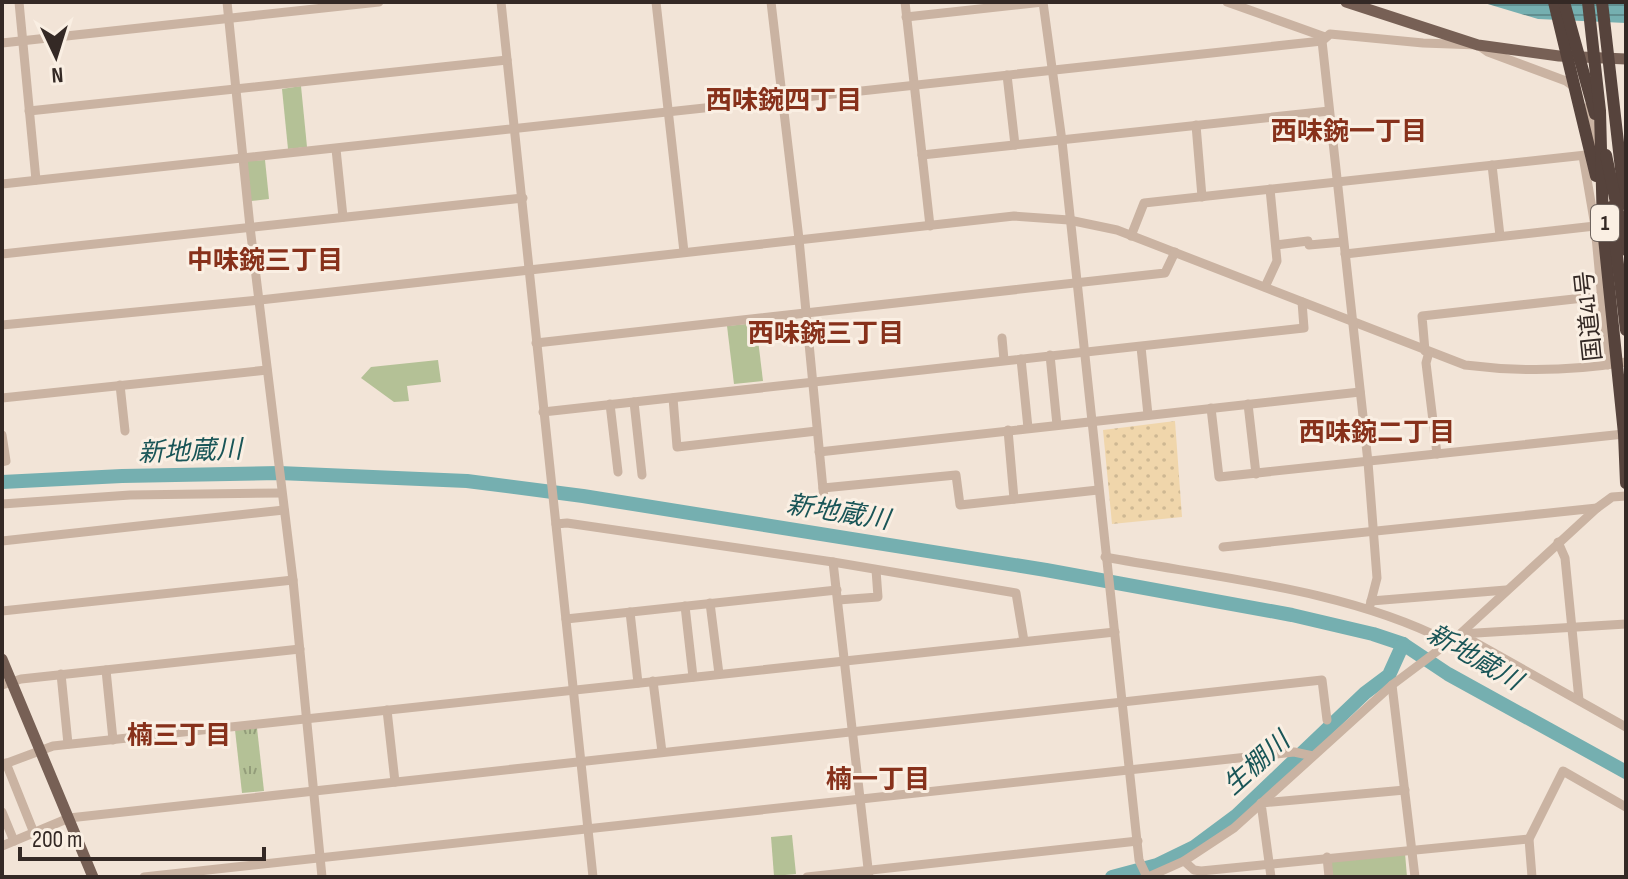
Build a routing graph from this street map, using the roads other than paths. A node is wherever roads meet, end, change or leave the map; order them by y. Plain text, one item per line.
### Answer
1 (19, 2) edge
2 (227, 2) edge
3 (379, 2) edge
4 (501, 2) edge
5 (656, 2) edge
6 (771, 2) edge
7 (905, 2) edge
8 (1043, 2) edge
9 (1227, 2) edge
10 (1346, 2) edge
11 (1554, 2) edge
12 (1564, 2) edge
13 (1588, 2) edge
14 (1602, 2) edge
15 (946, 8) edge
16 (906, 17) junction
17 (228, 18) junction
18 (1323, 39) junction
19 (24, 40) junction
20 (2, 43) edge
21 (1478, 45) junction
22 (1600, 51) junction
23 (1626, 59) edge
24 (507, 60) junction
25 (1051, 70) junction
26 (1007, 75) junction
27 (914, 85) junction
28 (236, 88) junction
29 (783, 99) junction
30 (29, 111) junction
31 (668, 111) junction
32 (1329, 111) junction
33 (1196, 125) junction
34 (515, 128) junction
35 (1062, 141) junction
36 (1015, 145) junction
37 (1604, 147) junction
38 (336, 149) junction
39 (922, 155) junction
40 (1583, 156) junction
41 (243, 159) junction
42 (1492, 165) junction
43 (36, 180) junction
44 (1337, 181) junction
45 (2, 184) edge
46 (1270, 189) junction
47 (1202, 197) junction
48 (523, 198) junction
49 (1626, 215) edge
50 (343, 217) junction
51 (1069, 220) junction
52 (930, 226) junction
53 (1595, 226) junction
54 (250, 227) junction
55 (1131, 236) junction
56 (1500, 236) junction
57 (799, 239) junction
58 (1343, 242) junction
59 (1276, 245) junction
60 (1626, 250) edge
61 (684, 252) junction
62 (1175, 252) junction
63 (2, 254) edge
64 (1345, 254) junction
65 (529, 270) junction
66 (1077, 282) junction
67 (1265, 287) junction
68 (259, 296) junction
69 (1601, 296) junction
70 (1302, 302) junction
71 (805, 312) junction
72 (1352, 323) junction
73 (2, 325) edge
74 (1626, 330) edge
75 (1002, 338) dead end
76 (536, 343) junction
77 (1141, 347) junction
78 (1427, 351) junction
79 (1084, 352) junction
80 (1050, 355) junction
81 (1021, 359) junction
82 (1004, 360) junction
83 (1617, 364) edge
84 (267, 370) junction
85 (813, 382) junction
86 (120, 385) junction
87 (1360, 392) junction
88 (2, 398) edge
89 (673, 398) junction
90 (634, 402) junction
91 (610, 404) junction
92 (1248, 404) junction
93 (1211, 408) junction
94 (543, 412) junction
95 (1148, 415) junction
96 (1091, 421) junction
97 (1057, 425) junction
98 (1028, 428) junction
99 (1008, 430) junction
100 (125, 431) dead end
101 (817, 431) junction
102 (1624, 434) junction
103 (2, 435) edge
104 (1626, 449) edge
105 (819, 452) junction
106 (1437, 454) junction
107 (2, 462) edge
108 (1368, 462) junction
109 (618, 472) dead end
110 (1256, 474) junction
111 (642, 475) dead end
112 (1626, 483) edge
113 (823, 488) junction
114 (1098, 490) junction
115 (281, 493) junction
116 (1626, 496) edge
117 (1014, 499) junction
118 (2, 504) edge
119 (1597, 508) junction
120 (284, 510) junction
121 (825, 510) dead end
122 (556, 524) junction
123 (1374, 533) junction
124 (2, 541) edge
125 (1558, 542) junction
126 (1223, 547) dead end
127 (1105, 557) junction
128 (833, 562) junction
129 (876, 570) junction
130 (293, 580) junction
131 (1506, 590) junction
132 (838, 595) junction
133 (710, 603) junction
134 (1370, 605) junction
135 (685, 606) junction
136 (2, 611) edge
137 (630, 612) junction
138 (566, 619) junction
139 (1626, 624) edge
140 (1573, 627) junction
141 (1115, 632) junction
142 (1460, 634) junction
143 (1024, 641) junction
144 (1447, 641) junction
145 (300, 649) junction
146 (2, 659) edge
147 (844, 661) junction
148 (106, 670) junction
149 (61, 674) junction
150 (719, 674) junction
151 (693, 677) junction
152 (653, 681) junction
153 (7, 683) edge
154 (638, 683) junction
155 (1392, 685) junction
156 (573, 689) junction
157 (1579, 700) junction
158 (1122, 702) junction
159 (387, 710) junction
160 (306, 718) junction
161 (1327, 720) dead end
162 (1626, 727) edge
163 (852, 731) junction
164 (113, 740) junction
165 (68, 744) junction
166 (39, 749) junction
167 (662, 752) junction
168 (1310, 755) junction
169 (583, 761) junction
170 (4, 764) edge
171 (1130, 769) junction
172 (395, 782) junction
173 (313, 789) junction
174 (1405, 790) junction
175 (860, 799) junction
176 (1261, 803) junction
177 (1626, 807) edge
178 (2, 812) edge
179 (69, 818) junction
180 (588, 829) junction
181 (34, 833) junction
182 (1529, 839) junction
183 (14, 841) junction
184 (1138, 841) junction
185 (2, 846) edge
186 (1412, 849) junction
187 (1327, 857) junction
188 (320, 858) junction
189 (1184, 861) junction
190 (1270, 864) junction
191 (1145, 873) edge
192 (869, 874) edge
193 (93, 877) edge
194 (144, 877) edge
195 (322, 877) edge
196 (593, 877) edge
197 (807, 877) edge
198 (1271, 877) edge
199 (1329, 877) edge
200 (1415, 877) edge
201 (1532, 877) edge

1 - 19 street
2 - 17 street
3 - 17 street
4 - 24 street
5 - 31 street
6 - 29 street
7 - 16 street
8 - 15 street
8 - 25 street
9 - 18 street
10 - 21 main road
11 - 104 highway, 1
12 - 37 highway, 1
13 - 22 highway, 国道41号
14 - 22 highway, 国道41号
15 - 16 street
16 - 27 street
17 - 19 street
17 - 28 street
18 - 21 street
18 - 25 street
18 - 32 street
19 - 20 street
19 - 30 street
21 - 22 main road
21 - 40 street
22 - 23 main road
22 - 49 highway, 国道41号
22 - 83 highway, 国道41号
24 - 28 street
24 - 34 street
25 - 26 street
25 - 35 street
26 - 27 street
26 - 36 street
27 - 29 street
27 - 39 street
28 - 30 street
28 - 41 street
29 - 31 street
29 - 57 street
30 - 43 street
31 - 34 street
31 - 61 street
32 - 33 street
32 - 44 street
33 - 35 street
33 - 47 street
34 - 38 street
34 - 48 street
35 - 36 street
35 - 51 street
36 - 39 street
37 - 60 highway, 1
37 - 74 highway
38 - 41 street
38 - 50 street
39 - 52 street
40 - 42 street
40 - 53 street
41 - 43 street
41 - 54 street
42 - 44 street
42 - 56 street
43 - 45 street
44 - 46 street
44 - 58 street
46 - 47 street
46 - 59 street
47 - 55 street
48 - 50 street
48 - 65 street
50 - 54 street
51 - 52 street
51 - 55 street
51 - 66 street
52 - 57 street
53 - 56 street
53 - 69 street
54 - 63 street
54 - 68 street
55 - 62 street
56 - 64 street
57 - 61 street
57 - 71 street
58 - 59 street
58 - 64 street
59 - 67 street
61 - 65 street
62 - 66 street
62 - 67 street
64 - 72 street
65 - 68 street
65 - 76 street
66 - 71 street
66 - 79 street
67 - 70 street
68 - 73 street
68 - 84 street
69 - 78 street
69 - 83 street
70 - 72 street
70 - 77 street
71 - 76 street
71 - 85 street
72 - 78 street
72 - 87 street
75 - 82 street
76 - 94 street
77 - 79 street
77 - 95 street
78 - 83 street
78 - 106 street
79 - 80 street
79 - 96 street
80 - 81 street
80 - 97 street
81 - 82 street
81 - 98 street
82 - 85 street
83 - 102 highway, 国道41号
84 - 86 street
84 - 115 street
85 - 89 street
85 - 101 street
86 - 88 street
86 - 100 street
87 - 92 street
87 - 108 street
89 - 90 street
89 - 101 street
90 - 91 street
90 - 111 street
91 - 94 street
91 - 109 street
92 - 93 street
92 - 110 street
93 - 95 street
93 - 110 street
94 - 122 street
95 - 96 street
96 - 97 street
96 - 114 street
97 - 98 street
98 - 99 street
99 - 105 street
99 - 117 street
101 - 105 street
102 - 106 street
102 - 112 highway, 国道41号
103 - 107 street
105 - 113 street
106 - 108 street
108 - 110 street
108 - 123 street
113 - 117 street
113 - 121 street
114 - 117 street
114 - 127 street
115 - 118 street
115 - 120 street
116 - 119 street
119 - 123 street
119 - 125 street
120 - 124 street
120 - 130 street
122 - 128 street
122 - 138 street
123 - 126 street
123 - 134 street
125 - 131 street
125 - 140 street
127 - 134 street
127 - 141 street
128 - 129 street
128 - 132 street
129 - 132 street
129 - 143 street
130 - 136 street
130 - 145 street
131 - 134 street
131 - 142 street
132 - 133 street
132 - 147 street
133 - 135 street
133 - 150 street
134 - 144 street
135 - 137 street
135 - 151 street
137 - 138 street
137 - 154 street
138 - 156 street
139 - 140 street
140 - 142 street
140 - 157 street
141 - 143 street
141 - 158 street
142 - 144 street
142 - 157 street
143 - 147 street
144 - 155 street
145 - 148 street
145 - 160 street
146 - 153 main road
147 - 150 street
147 - 163 street
148 - 149 street
148 - 164 street
149 - 153 street
149 - 165 street
150 - 151 street
151 - 152 street
152 - 154 street
152 - 167 street
153 - 166 main road
154 - 156 street
155 - 168 street
155 - 174 street
156 - 159 street
156 - 169 street
157 - 162 street
158 - 161 street
158 - 163 street
158 - 171 street
159 - 160 street
159 - 172 street
160 - 164 street
160 - 173 street
163 - 167 street
163 - 175 street
164 - 165 street
165 - 166 street
166 - 170 street
166 - 179 main road
167 - 169 street
168 - 171 street
168 - 176 street
169 - 172 street
169 - 180 street
170 - 181 street
171 - 175 street
171 - 184 street
172 - 173 street
173 - 179 street
173 - 188 street
174 - 176 street
174 - 186 street
175 - 180 street
175 - 192 street
176 - 189 street
176 - 190 street
177 - 182 street
178 - 183 street
179 - 181 street
179 - 193 main road
180 - 188 street
180 - 196 street
181 - 183 street
182 - 186 street
182 - 201 street
183 - 185 street
184 - 191 street
184 - 192 street
186 - 187 street
186 - 200 street
187 - 190 street
187 - 199 street
188 - 194 street
188 - 195 street
189 - 190 street
189 - 191 street
190 - 198 street
192 - 197 street

